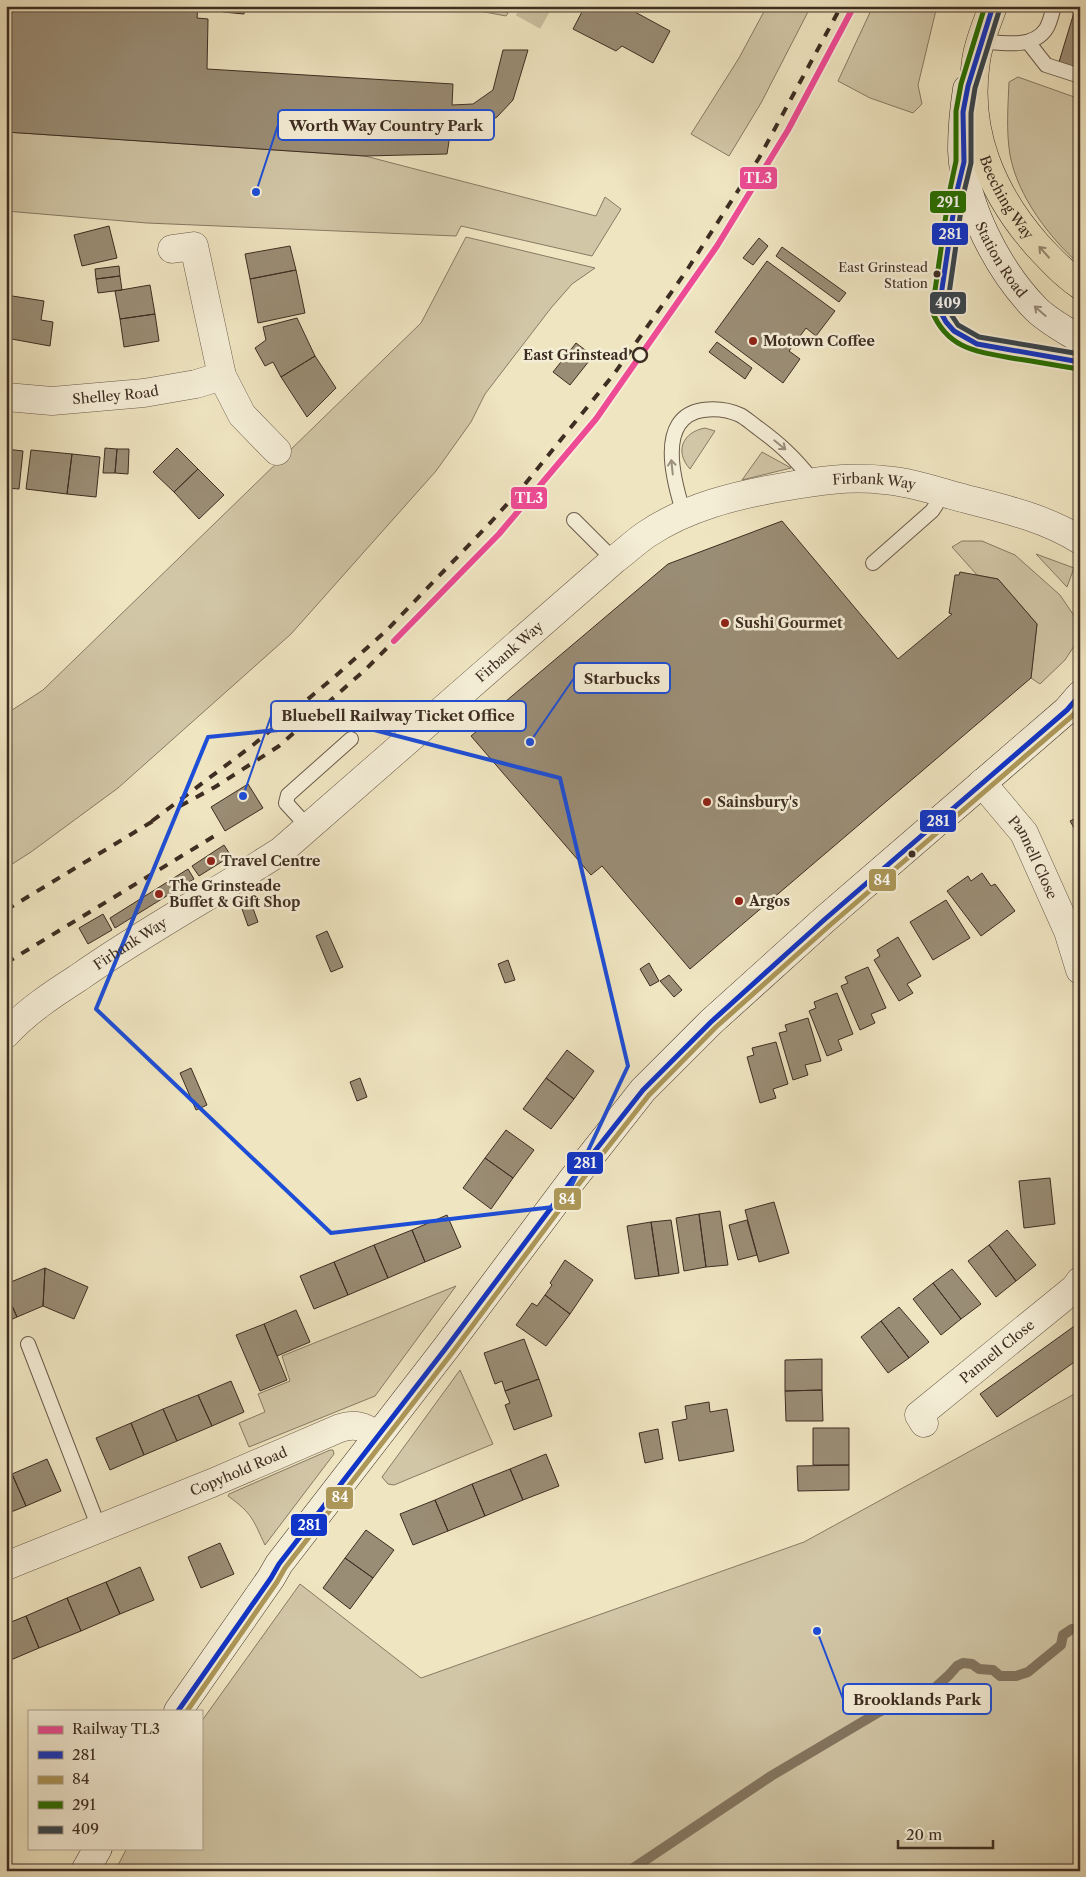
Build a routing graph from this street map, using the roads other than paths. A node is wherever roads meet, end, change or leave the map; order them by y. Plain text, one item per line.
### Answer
1 (993, 6) edge
2 (1054, 6) edge
3 (1028, 42) junction
4 (979, 50) junction
5 (1080, 76) edge
6 (964, 162) junction
7 (172, 249) dead end
8 (1080, 285) edge
9 (1080, 339) edge
10 (1080, 362) edge
11 (222, 376) junction
12 (6, 398) edge
13 (277, 451) dead end
14 (813, 481) junction
15 (941, 493) junction
16 (684, 514) junction
17 (574, 520) dead end
18 (1080, 520) edge
19 (1052, 525) junction
20 (1080, 540) edge
21 (614, 560) junction
22 (872, 563) dead end
23 (1080, 695) edge
24 (351, 739) dead end
25 (982, 783) junction
26 (308, 827) junction
27 (1080, 970) edge
28 (6, 1034) edge
29 (1080, 1281) edge
30 (28, 1344) dead end
31 (924, 1423) dead end
32 (378, 1435) junction
33 (99, 1528) junction
34 (6, 1566) edge
35 (179, 1710) edge
36 (97, 1850) edge
37 (86, 1871) edge

1 - 4 highway, Station Road
2 - 3 lane
3 - 4 lane
3 - 5 lane
4 - 6 street, Station Road
8 -> 4 highway, Beeching Way
9 -> 6 street, Station Road
6 - 10 lane
7 - 11 street
11 - 12 street, Shelley Road
11 - 13 street
14 - 15 street, Firbank Way
14 - 16 street, Firbank Way
16 -> 14 lane
15 - 19 street, Firbank Way
15 - 22 lane
16 - 21 street, Firbank Way
17 - 21 lane
18 - 19 street, Firbank Way
19 - 20 street, Firbank Way
21 - 26 street, Firbank Way
23 - 25 street
24 - 26 lane
25 - 27 street, Pannell Close
25 - 32 street
26 - 28 street, Firbank Way
29 - 31 street, Pannell Close
30 - 33 lane
32 - 33 street, Copyhold Road
32 - 35 street
33 - 34 street, Copyhold Road
36 - 37 street

